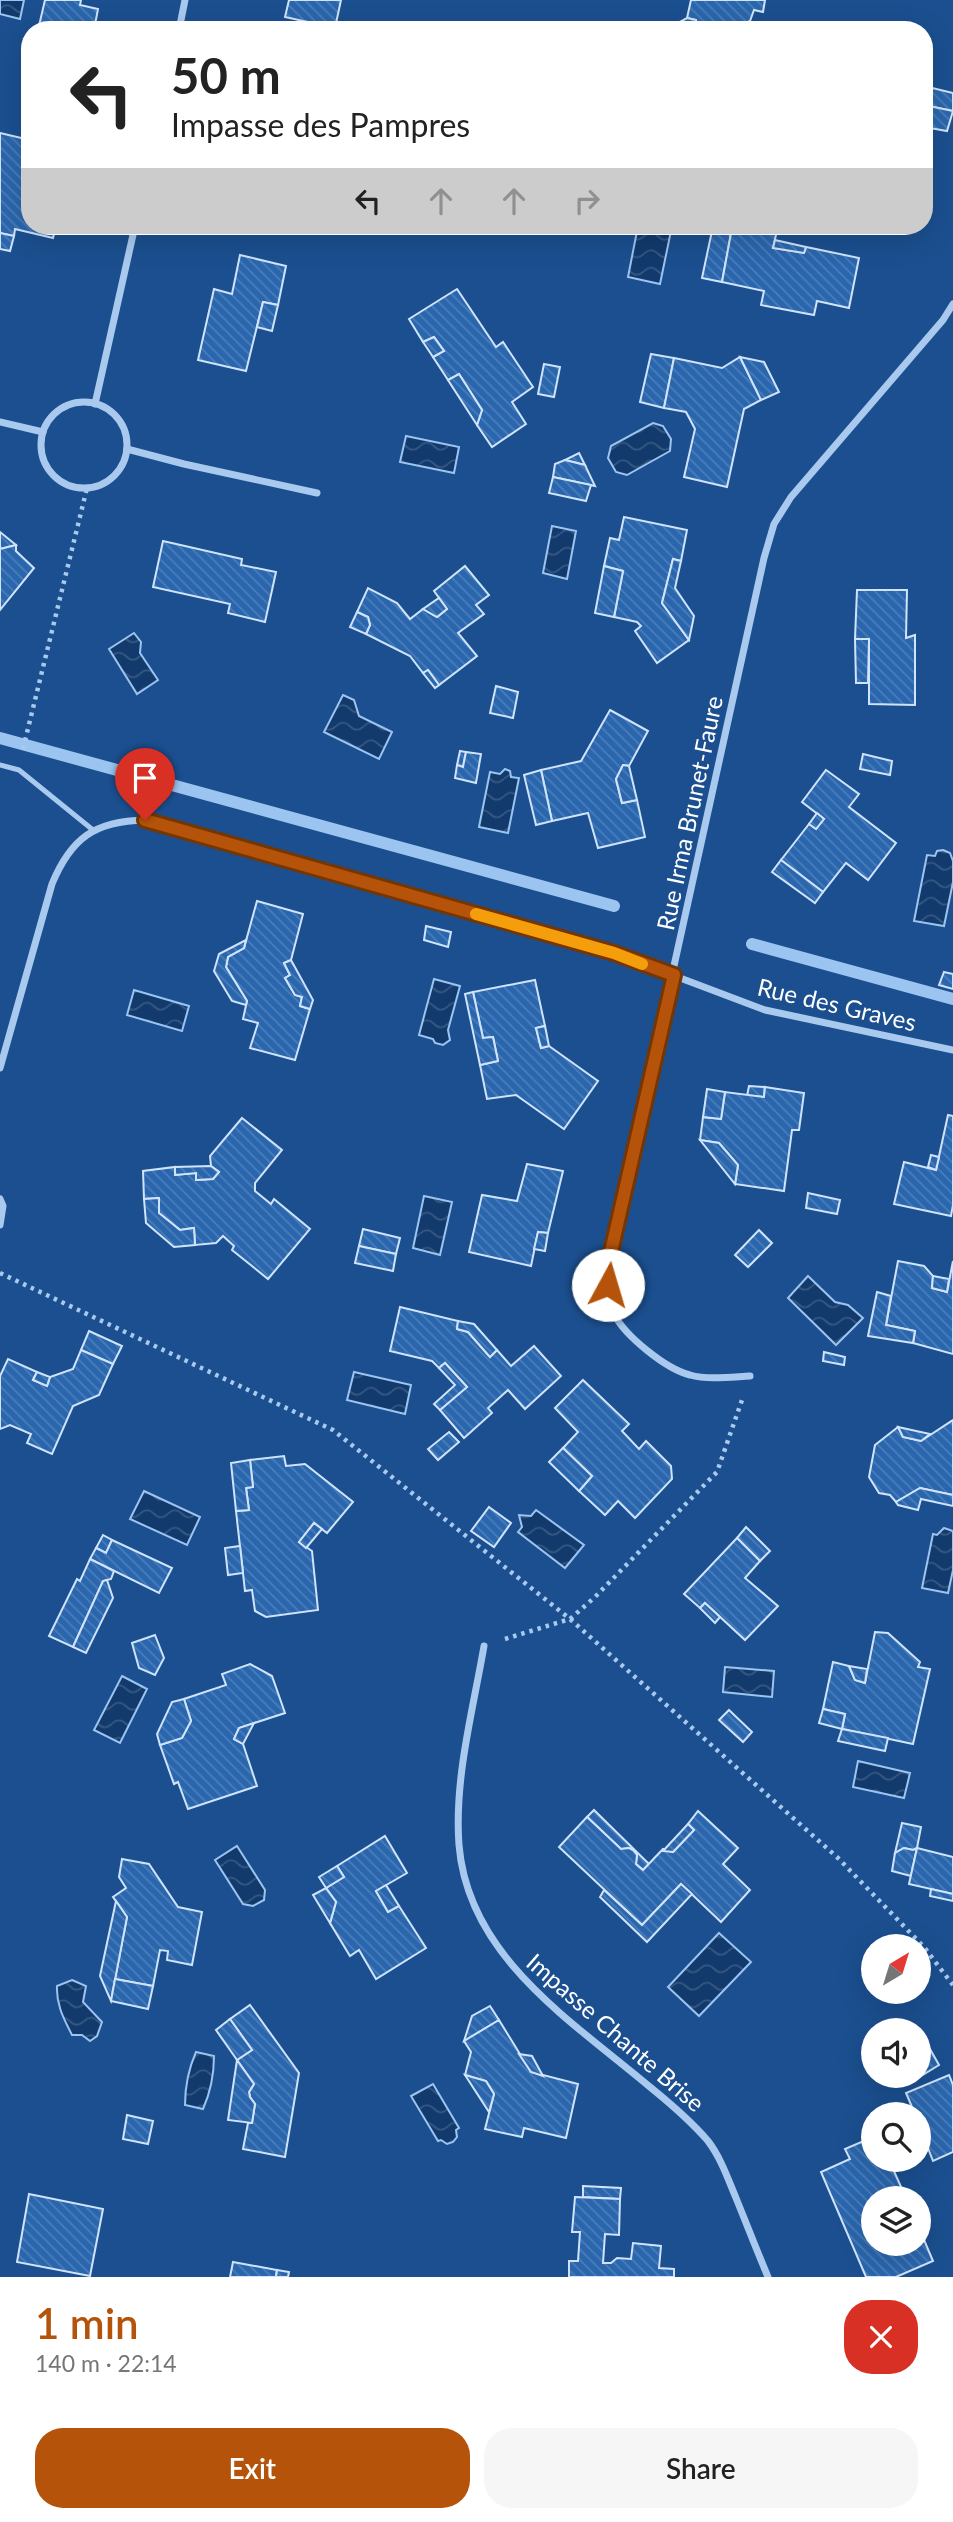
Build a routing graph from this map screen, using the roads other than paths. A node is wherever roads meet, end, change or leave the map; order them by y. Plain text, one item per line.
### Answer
1 (185, 0) edge
2 (181, 21) edge
3 (133, 235) edge
4 (953, 304) edge
5 (95, 404) junction
6 (0, 422) edge
7 (43, 432) junction
8 (127, 449) junction
9 (317, 493) dead end
10 (0, 765) edge
11 (93, 830) junction
12 (674, 975) junction
13 (953, 1050) edge
14 (0, 1068) edge
15 (0, 1199) edge
16 (0, 1225) edge
17 (750, 1376) road end
18 (484, 1646) road end
19 (768, 2277) edge

1 - 2 street
3 - 5 street
4 - 12 street, Rue Irma Brunet-Faure
5 - 7 street
5 - 8 street
6 - 7 street
7 - 8 street
8 - 9 street
10 - 11 lane
11 - 12 street, Rue des Graves
11 - 14 street
12 - 13 street, Rue des Graves
12 - 17 street, Rue Irma Brunet-Faure
15 - 16 street
18 - 19 street, Impasse Chante Brise

